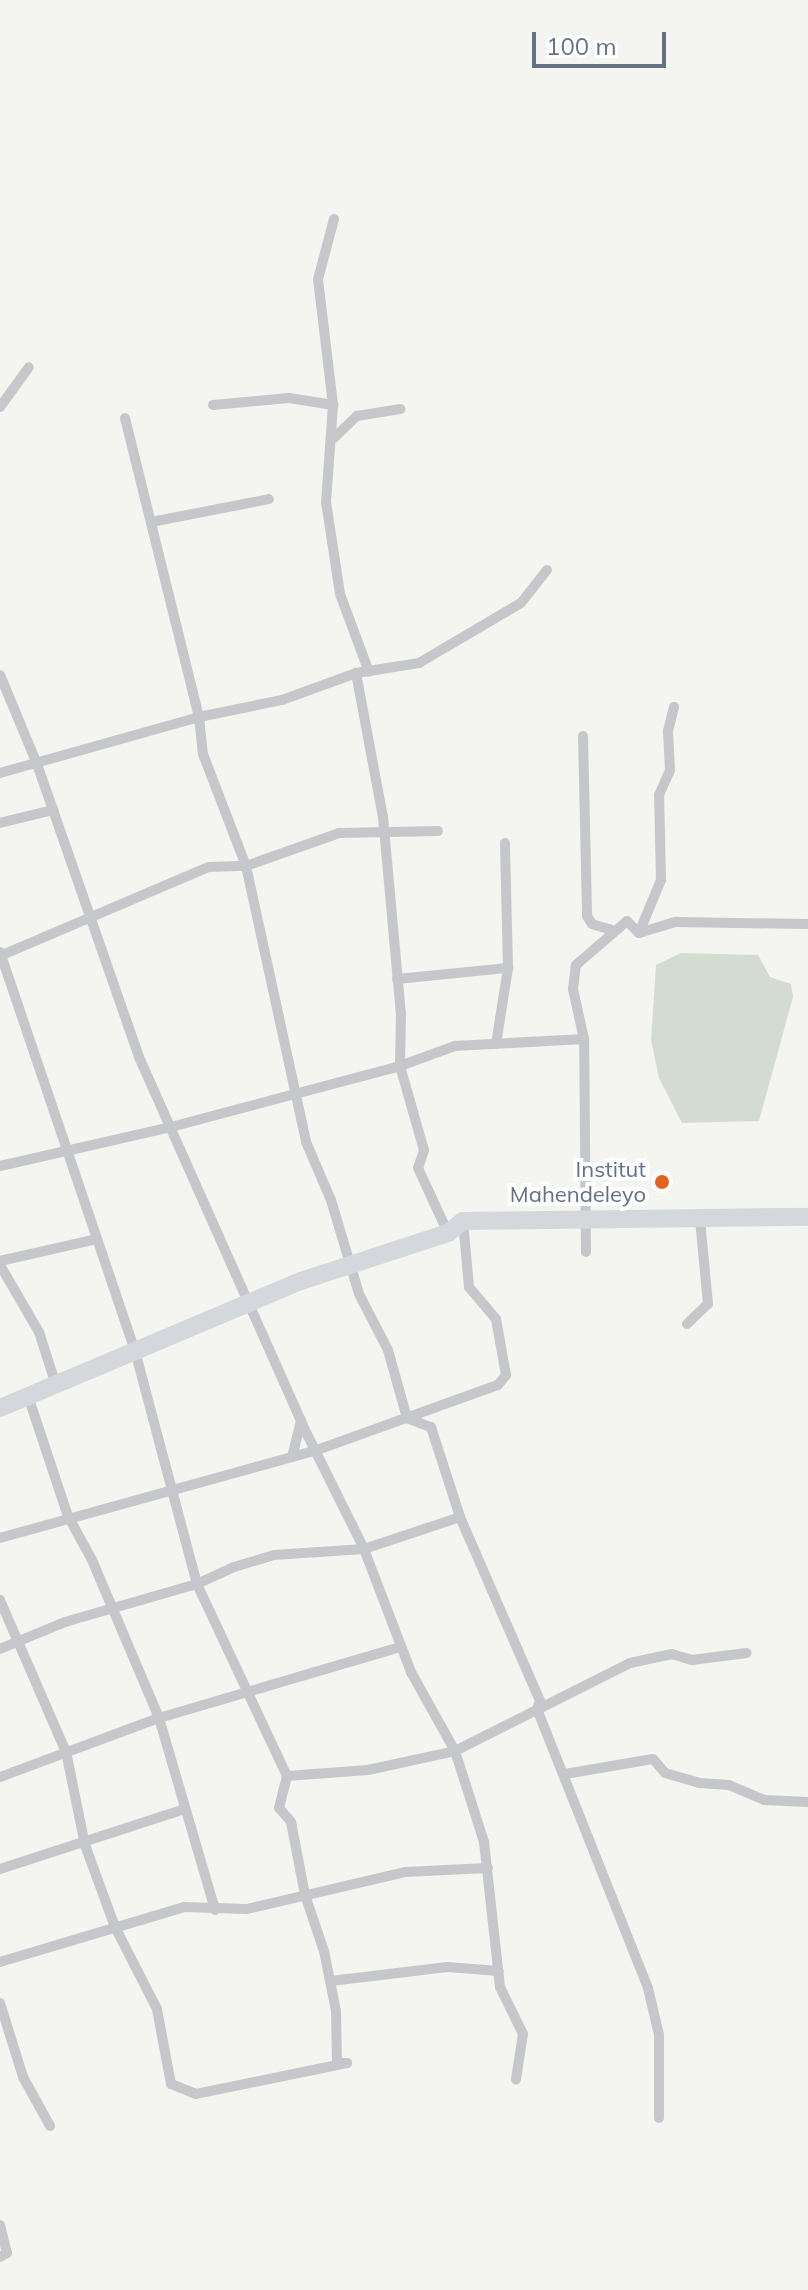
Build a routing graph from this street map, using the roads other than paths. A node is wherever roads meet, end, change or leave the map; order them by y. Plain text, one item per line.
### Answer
1 (334, 219) dead end
2 (29, 367) dead end
3 (213, 405) dead end
4 (333, 405) junction
5 (0, 407) edge
6 (400, 409) dead end
7 (125, 418) dead end
8 (334, 438) junction
9 (269, 499) dead end
10 (151, 522) junction
11 (547, 570) dead end
12 (369, 672) junction
13 (356, 673) junction
14 (0, 675) edge
15 (674, 707) dead end
16 (199, 717) junction
17 (583, 736) dead end
18 (37, 764) junction
19 (0, 773) edge
20 (53, 810) junction
21 (0, 823) edge
22 (384, 829) junction
23 (438, 831) dead end
24 (505, 843) dead end
25 (246, 866) junction
26 (88, 914) junction
27 (808, 924) edge
28 (612, 930) junction
29 (639, 933) junction
30 (0, 955) edge
31 (508, 968) junction
32 (397, 979) junction
33 (584, 1039) junction
34 (496, 1044) junction
35 (400, 1066) junction
36 (294, 1091) junction
37 (171, 1127) junction
38 (68, 1151) junction
39 (0, 1166) edge
40 (587, 1217) junction
41 (808, 1217) edge
42 (700, 1219) junction
43 (463, 1221) junction
44 (448, 1233) junction
45 (97, 1239) junction
46 (586, 1252) dead end
47 (0, 1263) edge
48 (351, 1264) junction
49 (249, 1303) junction
50 (687, 1324) dead end
51 (135, 1351) junction
52 (55, 1382) junction
53 (28, 1396) junction
54 (0, 1408) edge
55 (302, 1418) junction
56 (407, 1418) junction
57 (317, 1450) junction
58 (292, 1457) junction
59 (173, 1488) junction
60 (68, 1516) junction
61 (460, 1517) junction
62 (0, 1538) edge
63 (364, 1549) junction
64 (197, 1584) junction
65 (0, 1600) edge
66 (113, 1609) junction
67 (16, 1645) junction
68 (401, 1647) junction
69 (0, 1649) edge
70 (747, 1653) dead end
71 (245, 1695) junction
72 (537, 1709) junction
73 (159, 1718) junction
74 (455, 1751) junction
75 (66, 1752) junction
76 (565, 1774) junction
77 (287, 1776) junction
78 (0, 1777) edge
79 (808, 1802) edge
80 (182, 1810) junction
81 (85, 1845) junction
82 (488, 1868) junction
83 (0, 1869) edge
84 (305, 1895) junction
85 (215, 1910) junction
86 (115, 1927) junction
87 (0, 1962) edge
88 (499, 1971) junction
89 (331, 1981) junction
90 (0, 2003) edge
91 (516, 2079) dead end
92 (659, 2118) dead end
93 (50, 2126) dead end
94 (0, 2225) edge
95 (0, 2257) edge

1 - 4 street
2 - 5 street
3 - 4 street
4 - 8 street
6 - 8 street
7 - 10 street
8 - 12 street
9 - 10 street
10 - 16 street
11 - 12 street
12 - 13 street
13 - 16 street
13 - 22 street
14 - 18 street
15 - 29 street
16 - 18 street
16 - 25 street
17 - 28 street
18 - 19 street
18 - 20 street
20 - 21 street
20 - 26 street
22 - 23 street
22 - 25 street
22 - 32 street
24 - 31 street
25 - 26 street
25 - 36 street
26 - 30 street
26 - 37 street
27 - 29 street
28 - 29 street
28 - 33 street
30 - 38 street
31 - 32 street
31 - 34 street
32 - 35 street
33 - 34 street
33 - 40 street
34 - 35 street
35 - 36 street
35 - 44 street
36 - 37 street
36 - 48 street
37 - 38 street
37 - 49 street
38 - 39 street
38 - 45 street
40 - 42 highway
40 - 43 highway
40 - 46 street
41 - 42 highway
42 - 50 street
43 - 44 highway
43 - 56 street
44 - 48 highway
45 - 47 street
45 - 51 street
47 - 52 street
48 - 49 highway
48 - 56 street
49 - 51 highway
49 - 55 street
51 - 52 highway
51 - 59 street
52 - 53 highway
53 - 54 highway
53 - 60 street
55 - 57 street
55 - 58 street
56 - 57 street
56 - 61 street
57 - 58 street
57 - 63 street
58 - 59 street
59 - 60 street
59 - 64 street
60 - 62 street
60 - 66 street
61 - 63 street
61 - 72 street
63 - 64 street
63 - 68 street
64 - 66 street
64 - 71 street
65 - 67 street
66 - 67 street
66 - 73 street
67 - 69 street
67 - 75 street
68 - 71 street
68 - 74 street
70 - 72 street
71 - 73 street
71 - 77 street
72 - 74 street
72 - 76 street
73 - 75 street
73 - 80 street
74 - 77 street
74 - 82 street
75 - 78 street
75 - 81 street
76 - 79 street
76 - 92 street
77 - 84 street
80 - 81 street
80 - 85 street
81 - 83 street
81 - 86 street
82 - 84 street
82 - 88 street
84 - 85 street
84 - 89 street
85 - 86 street
86 - 87 street
86 - 89 street
88 - 89 street
88 - 91 street
90 - 93 street
94 - 95 street

